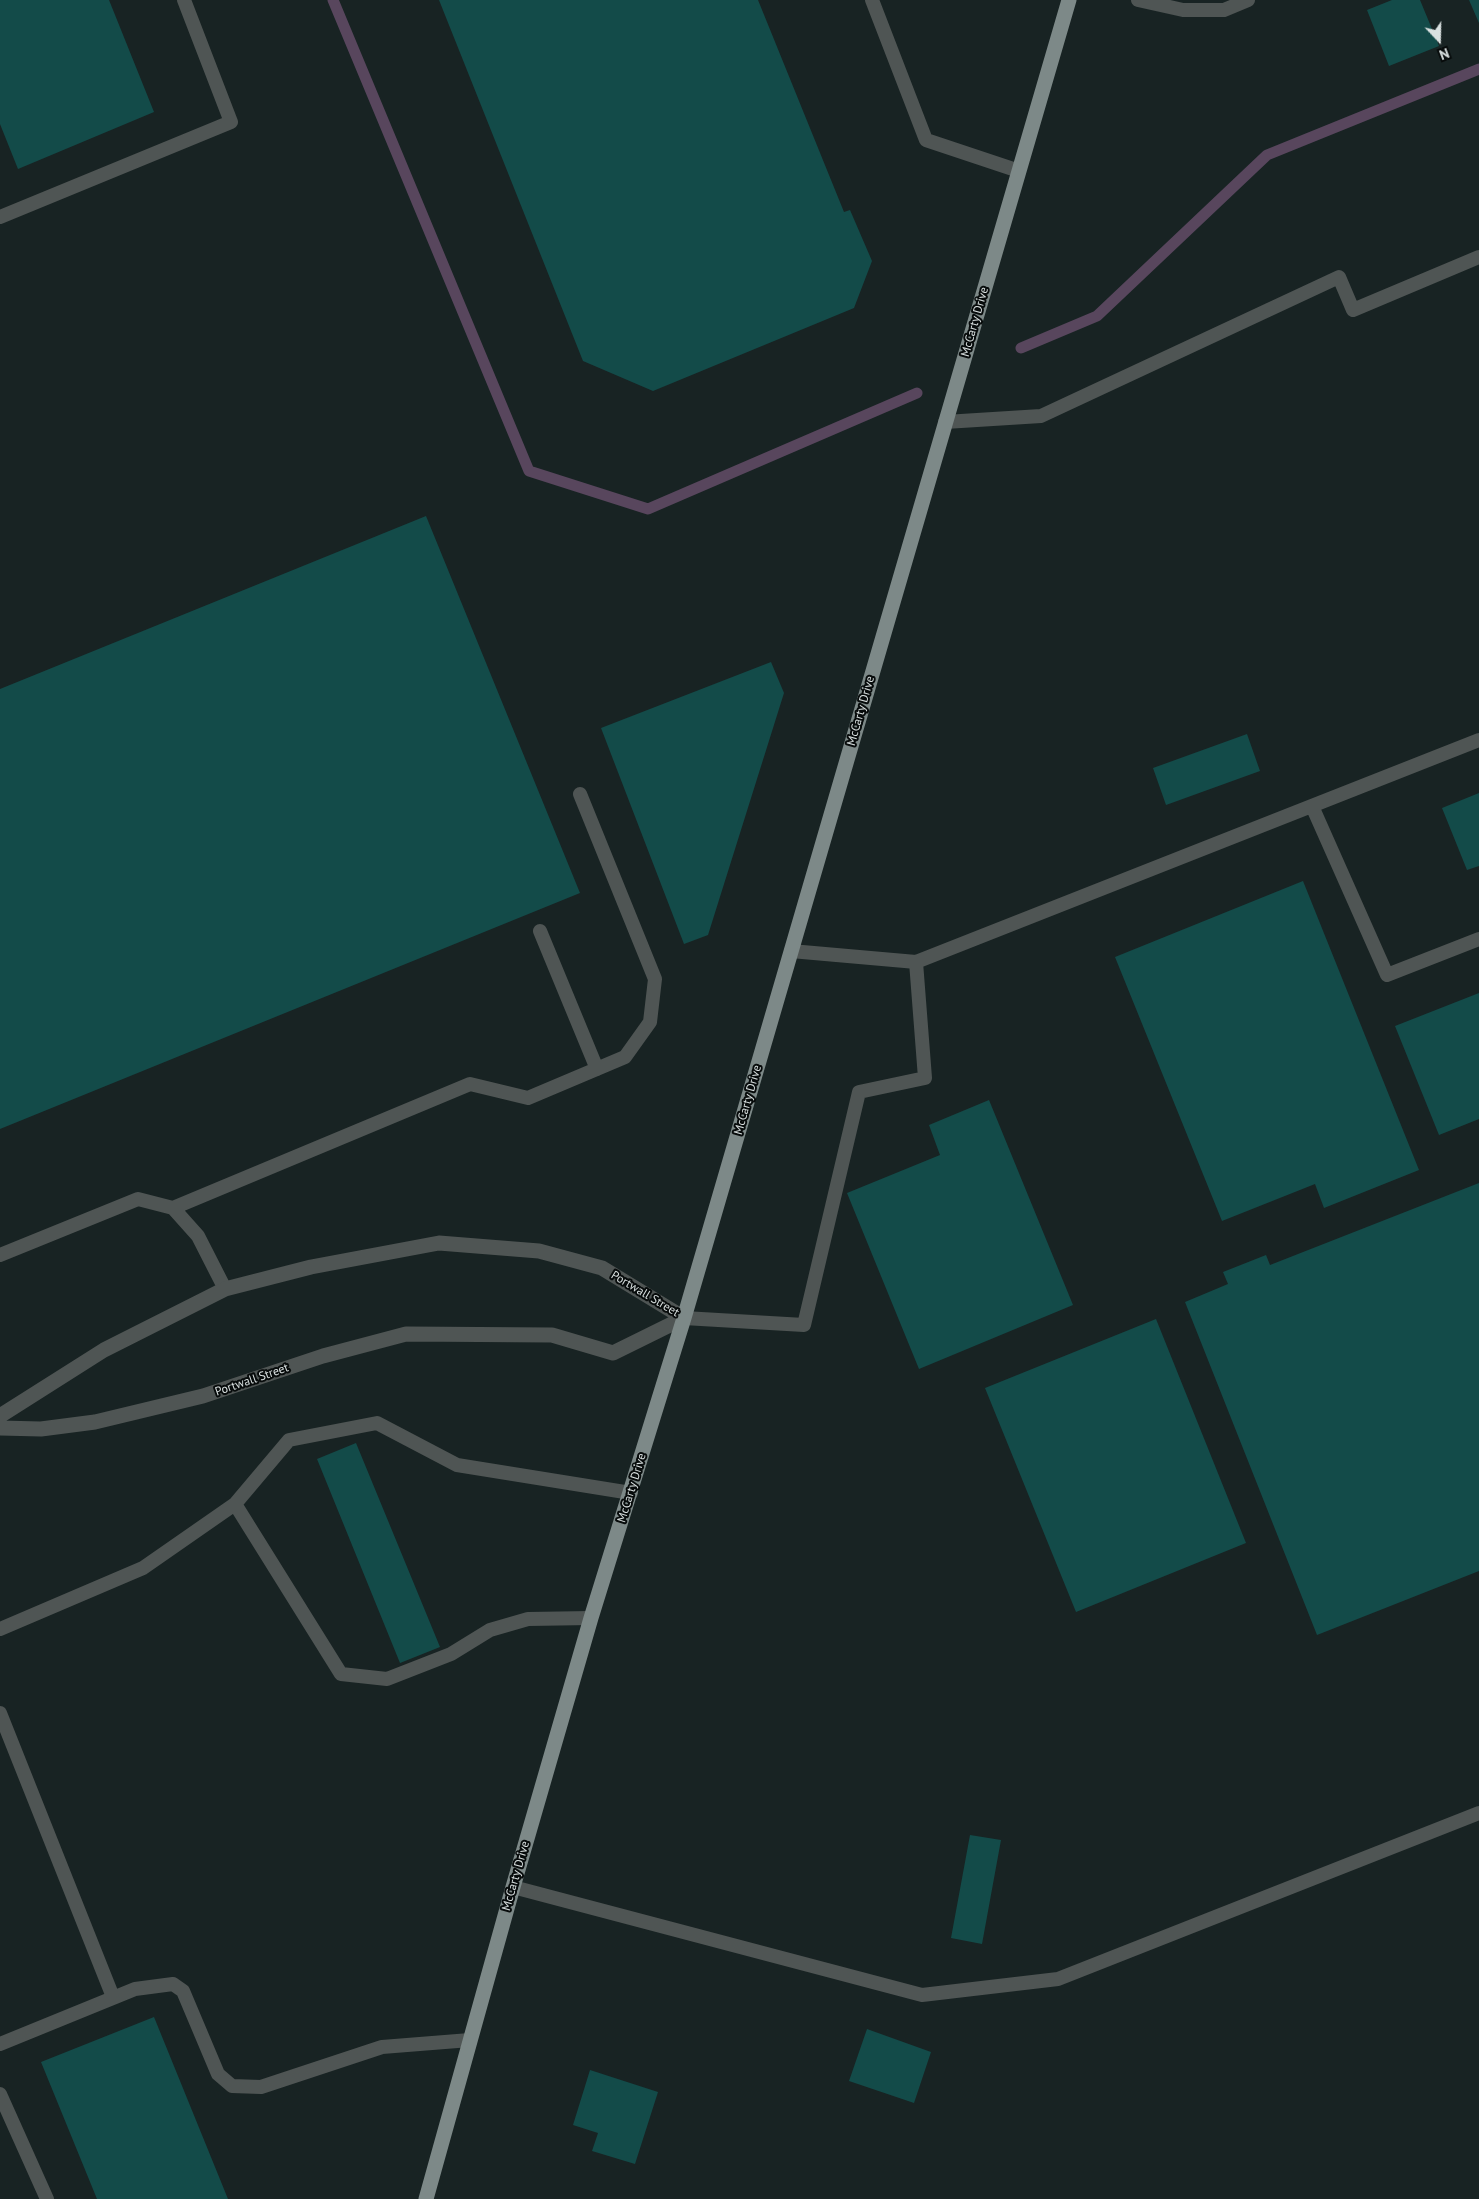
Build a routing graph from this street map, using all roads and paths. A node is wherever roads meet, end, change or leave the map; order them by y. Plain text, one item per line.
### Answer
1 (184, 0) edge
2 (872, 0) edge
3 (1069, 0) edge
4 (1138, 0) edge
5 (1248, 0) edge
6 (1019, 171) junction
7 (0, 217) edge
8 (1479, 257) edge
9 (946, 422) junction
10 (1479, 740) edge
11 (580, 794) dead end
12 (1312, 806) junction
13 (540, 931) dead end
14 (1479, 939) edge
15 (791, 951) junction
16 (916, 962) junction
17 (597, 1069) junction
18 (174, 1208) junction
19 (0, 1256) edge
20 (225, 1289) junction
21 (684, 1318) junction
22 (0, 1416) edge
23 (0, 1428) edge
24 (630, 1493) junction
25 (235, 1504) junction
26 (591, 1618) junction
27 (0, 1629) edge
28 (0, 1712) edge
29 (1479, 1813) edge
30 (513, 1887) junction
31 (113, 1997) junction
32 (470, 2040) junction
33 (0, 2044) edge
34 (0, 2094) edge
35 (47, 2199) edge
36 (426, 2199) edge

1 - 7 lane
2 - 6 lane
3 - 6 main road, McCarty Drive
4 - 5 lane
6 - 9 main road, McCarty Drive
8 - 9 lane
9 - 15 main road, McCarty Drive
10 - 12 lane
11 - 17 lane
12 - 14 lane
12 - 16 lane
13 - 17 lane
15 - 16 lane
15 - 21 main road, McCarty Drive
16 - 21 lane
17 - 18 lane
18 - 19 lane
18 - 20 lane
20 - 21 street, Portwall Street
20 - 22 street, Portwall Street
21 - 23 street, Portwall Street
21 - 24 main road, McCarty Drive
24 - 25 lane
24 - 26 main road, McCarty Drive
25 - 26 lane
25 - 27 lane
26 - 30 main road, McCarty Drive
28 - 31 lane
29 - 30 lane
30 - 32 main road, McCarty Drive
31 - 32 lane
31 - 33 lane
32 - 36 main road, McCarty Drive
34 - 35 lane

